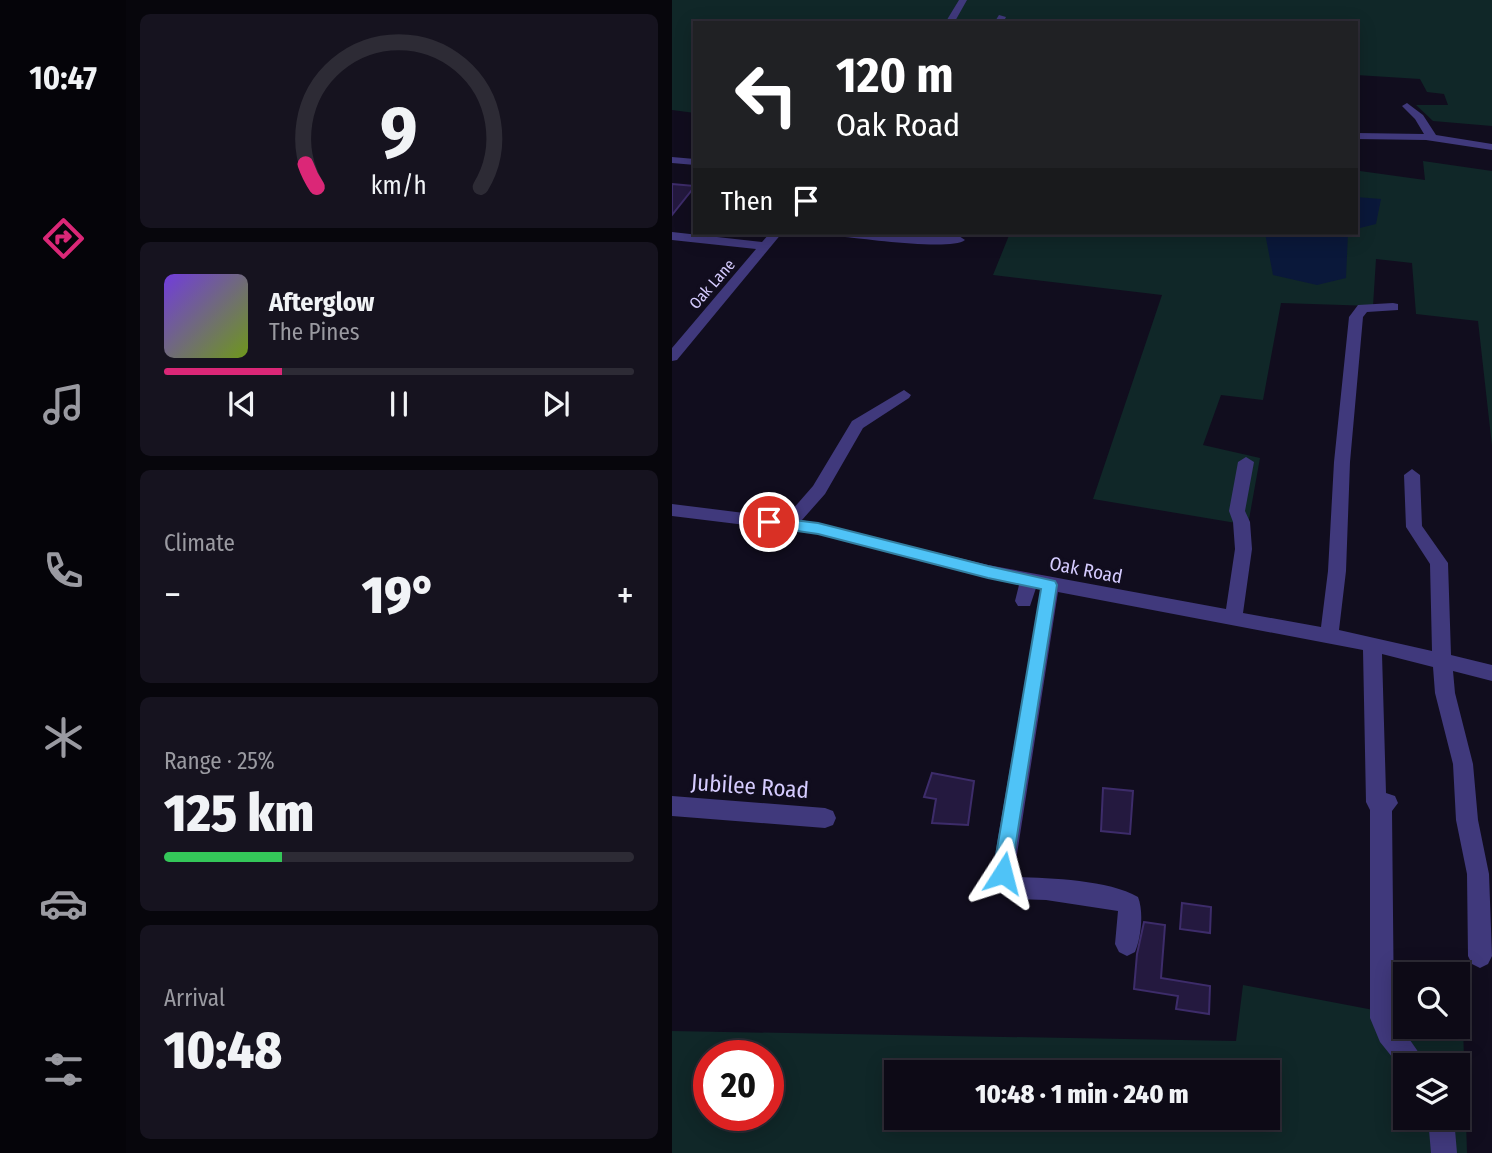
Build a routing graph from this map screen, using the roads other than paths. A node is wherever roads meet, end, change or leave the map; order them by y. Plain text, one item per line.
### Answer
1 (963, 0) edge
2 (950, 21) edge
3 (1407, 106) dead end
4 (1358, 136) edge
5 (1432, 138) junction
6 (1492, 147) edge
7 (672, 160) edge
8 (693, 162) edge
9 (695, 235) edge
10 (775, 235) edge
11 (868, 235) edge
12 (672, 236) edge
13 (958, 240) dead end
14 (767, 246) junction
15 (1393, 307) dead end
16 (672, 357) edge
17 (904, 395) dead end
18 (1246, 462) dead end
19 (1412, 475) dead end
20 (672, 510) edge
21 (788, 525) junction
22 (1029, 581) junction
23 (1049, 585) junction
24 (1024, 601) dead end
25 (1233, 619) junction
26 (1329, 636) junction
27 (1372, 644) junction
28 (1442, 660) junction
29 (1492, 673) edge
30 (672, 806) edge
31 (825, 818) dead end
32 (1127, 944) dead end
33 (1480, 956) dead end
34 (1406, 1053) edge
35 (1442, 1130) edge
36 (1444, 1153) edge

1 - 2 street
3 - 5 street
4 - 5 street
5 - 6 street
7 - 8 street
9 - 12 street
9 - 14 street
10 - 14 street, Oak Lane
11 - 13 street
14 - 16 street, Oak Lane
15 - 26 street
17 - 21 street
18 - 25 street
19 - 28 street
20 - 21 street, Oak Road
21 - 22 street, Oak Road
22 - 23 street, Oak Road
22 - 24 street
23 - 25 street, Oak Road
23 - 32 street
25 - 26 street, Oak Road
26 - 27 street, Oak Road
27 - 28 street, Oak Road
27 - 34 street
28 - 29 street, Oak Road
28 - 33 street
30 - 31 street, Jubilee Road
35 - 36 street

